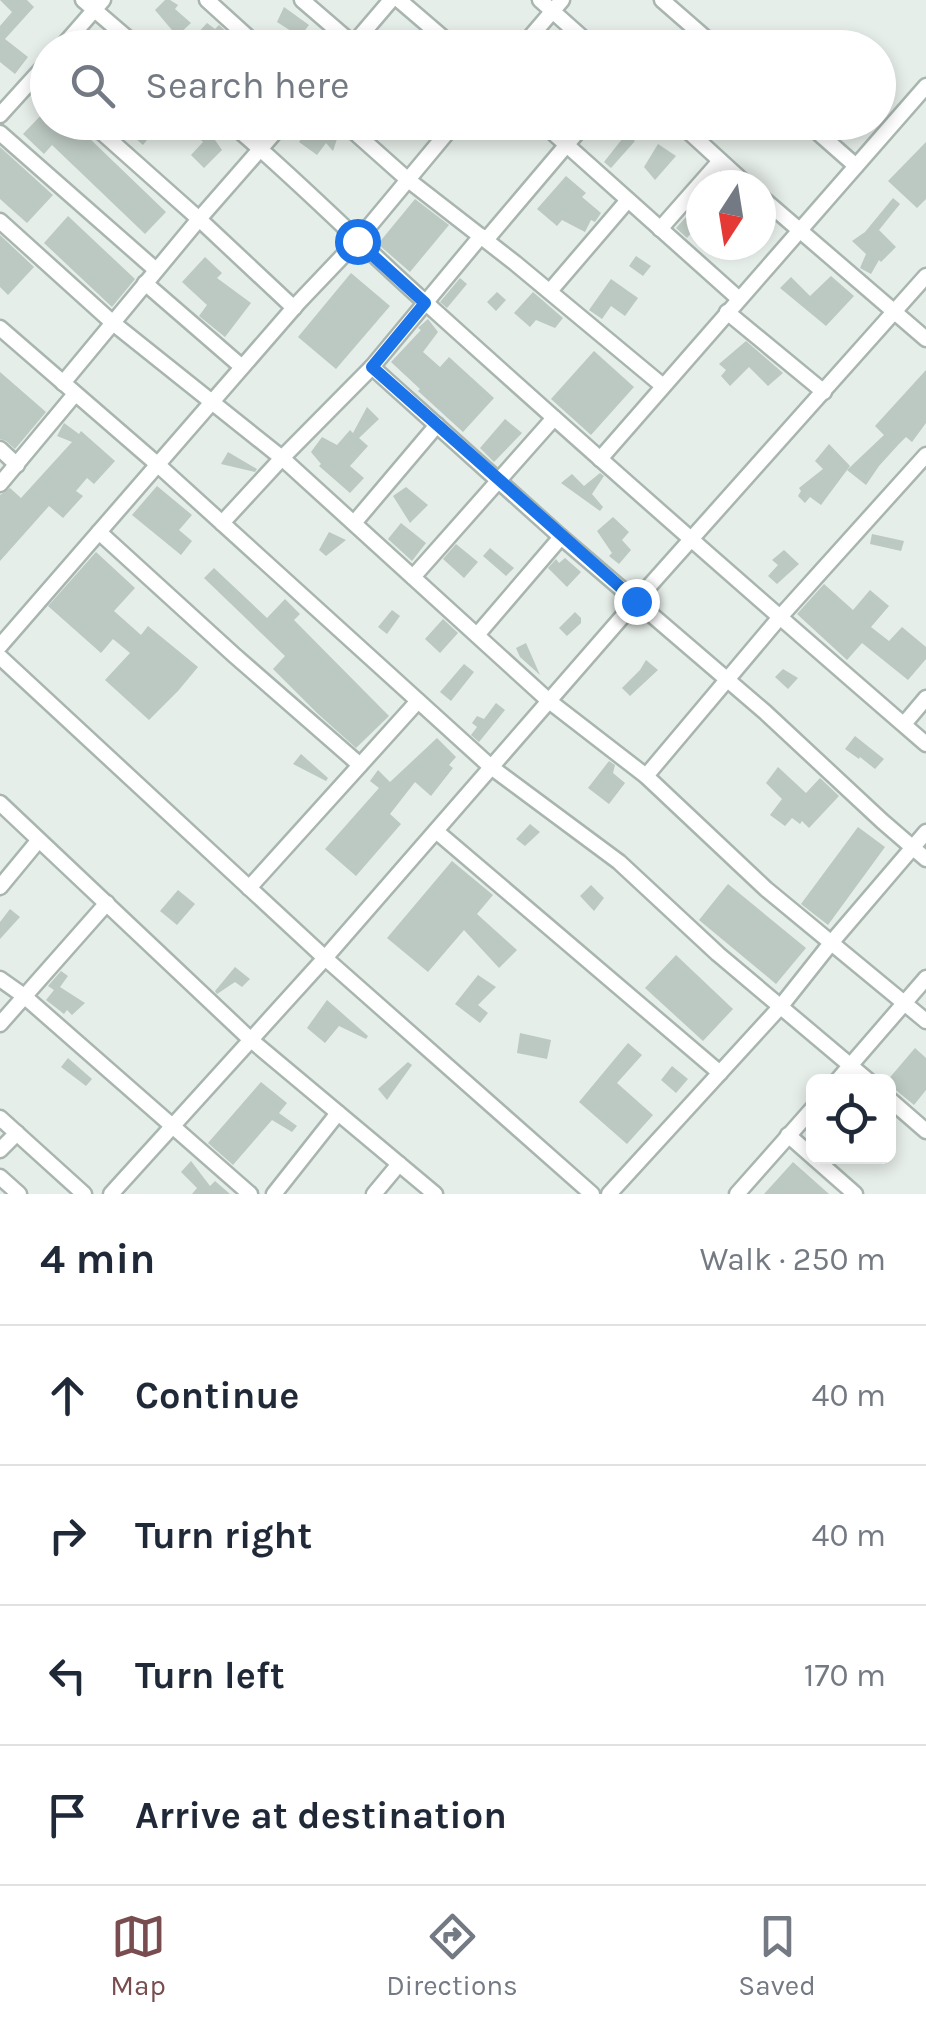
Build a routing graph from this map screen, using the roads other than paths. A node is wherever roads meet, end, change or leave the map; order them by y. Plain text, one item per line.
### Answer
1 (208, 0) edge
2 (302, 0) edge
3 (391, 0) edge
4 (399, 0) edge
5 (540, 0) edge
6 (662, 0) edge
7 (93, 4) edge
8 (558, 6) edge
9 (74, 30) edge
10 (120, 30) edge
11 (240, 30) edge
12 (335, 30) edge
13 (366, 30) edge
14 (434, 30) edge
15 (537, 30) edge
16 (579, 30) edge
17 (697, 30) edge
18 (926, 86) edge
19 (30, 90) edge
20 (0, 114) edge
21 (896, 120) edge
22 (0, 133) edge
23 (110, 140) edge
24 (250, 140) edge
25 (267, 140) edge
26 (364, 140) edge
27 (440, 140) edge
28 (560, 140) edge
29 (572, 140) edge
30 (697, 140) edge
31 (826, 140) edge
32 (879, 140) edge
33 (567, 146) junction
34 (260, 148) junction
35 (720, 161) junction
36 (856, 166) junction
37 (730, 170) edge
38 (407, 178) junction
39 (628, 200) junction
40 (776, 210) edge
41 (198, 218) junction
42 (0, 221) edge
43 (660, 229) junction
44 (799, 231) junction
45 (484, 238) junction
46 (357, 241) junction
47 (156, 270) junction
48 (926, 276) edge
49 (145, 283) junction
50 (550, 292) junction
51 (738, 299) junction
52 (425, 303) junction
53 (294, 308) junction
54 (728, 312) junction
55 (895, 312) junction
56 (113, 322) junction
57 (0, 328) edge
58 (926, 339) edge
59 (242, 367) junction
60 (372, 367) junction
61 (63, 383) junction
62 (663, 386) junction
63 (824, 392) junction
64 (75, 394) junction
65 (212, 402) junction
66 (554, 418) junction
67 (437, 425) junction
68 (0, 449) edge
69 (926, 455) edge
70 (282, 458) junction
71 (600, 459) junction
72 (17, 464) junction
73 (158, 464) junction
74 (499, 481) junction
75 (0, 484) edge
76 (354, 523) junction
77 (222, 524) junction
78 (99, 532) junction
79 (561, 537) junction
80 (692, 539) junction
81 (413, 577) junction
82 (636, 601) junction
83 (780, 617) junction
84 (477, 635) junction
85 (0, 646) edge
86 (0, 657) edge
87 (727, 680) junction
88 (926, 698) edge
89 (418, 701) junction
90 (550, 701) junction
91 (904, 724) junction
92 (926, 744) edge
93 (360, 765) junction
94 (492, 767) junction
95 (646, 776) junction
96 (0, 803) edge
97 (436, 831) junction
98 (926, 832) edge
99 (38, 840) junction
100 (912, 847) junction
101 (926, 859) edge
102 (0, 887) edge
103 (249, 888) junction
104 (107, 902) junction
105 (831, 942) junction
106 (325, 958) junction
107 (926, 978) edge
108 (0, 979) edge
109 (24, 996) junction
110 (905, 1002) junction
111 (781, 1006) junction
112 (926, 1021) edge
113 (0, 1024) edge
114 (252, 1040) junction
115 (851, 1064) junction
116 (720, 1073) junction
117 (843, 1074) edge
118 (862, 1074) edge
119 (896, 1105) edge
120 (338, 1113) junction
121 (806, 1116) edge
122 (0, 1118) edge
123 (173, 1126) junction
124 (926, 1131) edge
125 (16, 1132) junction
126 (788, 1135) junction
127 (0, 1150) edge
128 (399, 1164) junction
129 (0, 1177) edge
130 (19, 1194) edge
131 (84, 1194) edge
132 (111, 1194) edge
133 (250, 1194) edge
134 (274, 1194) edge
135 (374, 1194) edge
136 (434, 1194) edge
137 (592, 1194) edge
138 (609, 1194) edge
139 (737, 1194) edge
140 (855, 1194) edge

1 - 11 street
2 - 12 street
3 - 13 street
4 - 14 street
5 - 8 street
6 - 17 street
7 - 9 street
7 - 10 street
8 - 15 street
8 - 16 street
18 - 21 street
19 - 20 street
22 - 47 street
23 - 41 street
24 - 34 street
25 - 34 street
26 - 38 street
27 - 38 street
28 - 33 street
29 - 33 street
30 - 35 street
31 - 36 street
32 - 36 street
33 - 39 street
33 - 45 street
34 - 41 street
34 - 46 street
35 - 37 street
35 - 43 street
36 - 44 street
38 - 45 street
38 - 46 street
39 - 43 street
39 - 50 street
40 - 44 street
41 - 47 street
41 - 53 street
42 - 56 street
43 - 51 street
44 - 51 street
44 - 55 street
45 - 50 street
45 - 52 street
46 - 52 street
46 - 53 street
47 - 49 street
48 - 55 street
49 - 56 street
49 - 59 street
50 - 62 street
51 - 54 street
52 - 60 street
52 - 66 street
53 - 59 street
54 - 62 street
54 - 63 street
55 - 58 street
55 - 63 street
56 - 61 street
56 - 65 street
57 - 61 street
59 - 65 street
60 - 67 street
60 - 70 street
61 - 64 street
62 - 71 street
63 - 80 street
64 - 72 street
64 - 73 street
65 - 70 street
65 - 73 street
66 - 71 street
66 - 74 street
67 - 74 street
67 - 76 street
68 - 72 street
69 - 83 street
70 - 76 street
70 - 77 street
71 - 80 street
72 - 75 street
73 - 77 street
73 - 78 street
74 - 79 street
74 - 81 street
76 - 81 street
77 - 89 street
78 - 85 street
78 - 93 street
79 - 82 street
79 - 84 street
80 - 82 street
80 - 83 street
81 - 84 street
82 - 87 street
82 - 90 street
83 - 87 street
83 - 91 street
84 - 90 street
86 - 103 street
87 - 95 street
87 - 100 street
88 - 91 street
89 - 93 street
89 - 94 street
90 - 94 street
90 - 95 street
91 - 92 street
93 - 103 street
94 - 97 street
94 - 111 street
95 - 105 street
96 - 99 street
97 - 106 street
97 - 116 street
98 - 100 street
99 - 102 street
99 - 104 street
100 - 101 street
100 - 105 street
103 - 106 street
104 - 109 street
104 - 114 street
105 - 110 street
105 - 111 street
106 - 114 street
106 - 137 street
107 - 110 street
108 - 109 street
109 - 113 street
109 - 123 street
110 - 112 street
110 - 115 street
111 - 115 street
111 - 116 street
114 - 120 street
114 - 123 street
115 - 117 street
115 - 118 street
116 - 138 street
119 - 124 street
120 - 128 street
120 - 134 street
121 - 126 street
122 - 125 street
123 - 132 street
123 - 133 street
125 - 127 street
125 - 131 street
126 - 139 street
126 - 140 street
128 - 135 street
128 - 136 street
129 - 130 street

